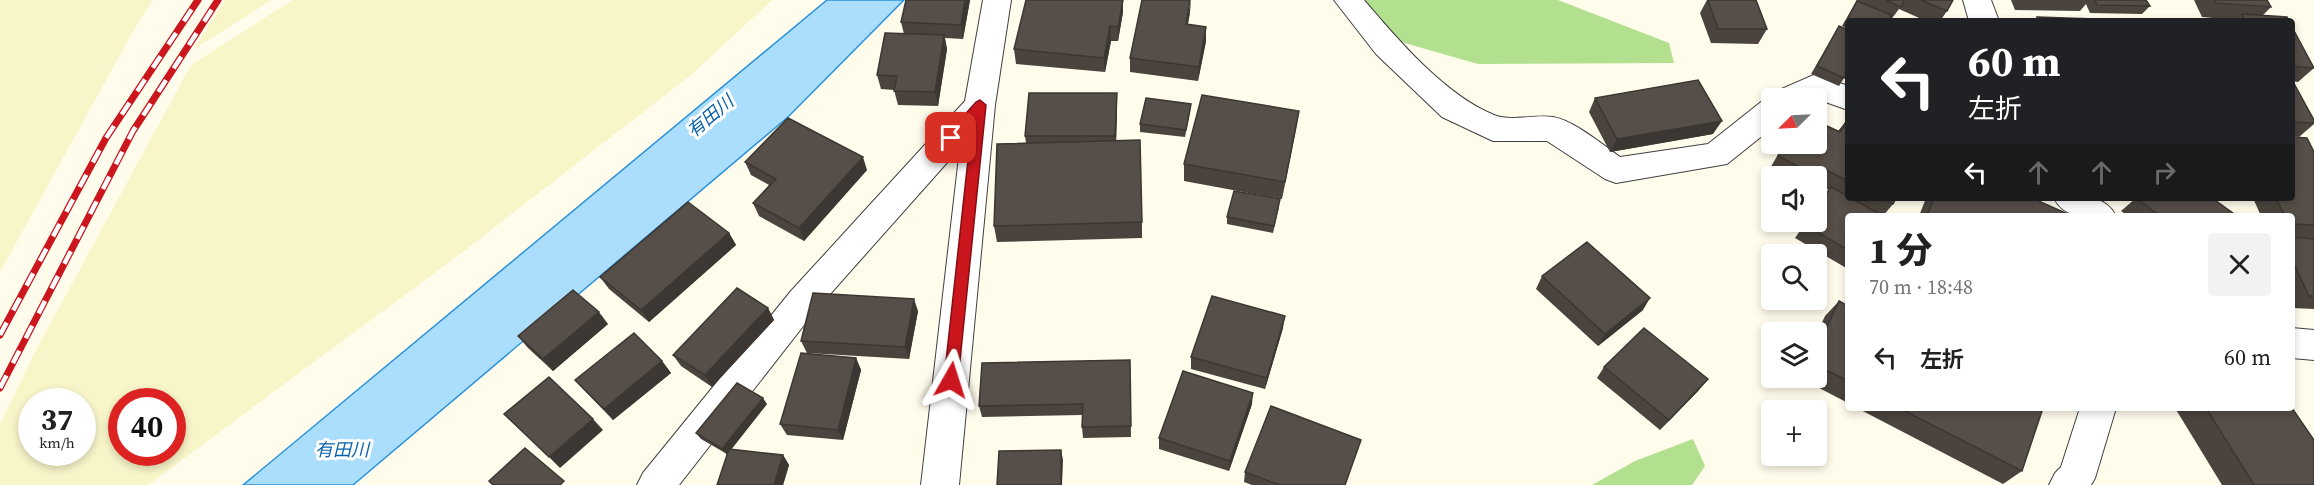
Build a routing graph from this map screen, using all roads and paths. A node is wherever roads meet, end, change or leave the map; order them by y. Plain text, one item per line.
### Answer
1 (997, 0) edge
2 (1348, 0) edge
3 (1977, 0) edge
4 (1983, 18) edge
5 (1827, 90) edge
6 (1845, 97) edge
7 (980, 105) junction
8 (1761, 119) edge
9 (2075, 201) edge
10 (2095, 213) edge
11 (2295, 343) edge
12 (2314, 345) edge
13 (2097, 411) edge
14 (656, 485) edge
15 (940, 485) edge
16 (2068, 485) edge

1 - 7 street
2 - 8 street
3 - 4 street
5 - 6 street
7 - 14 street
7 - 15 street
9 - 10 street
11 - 12 street
13 - 16 street

